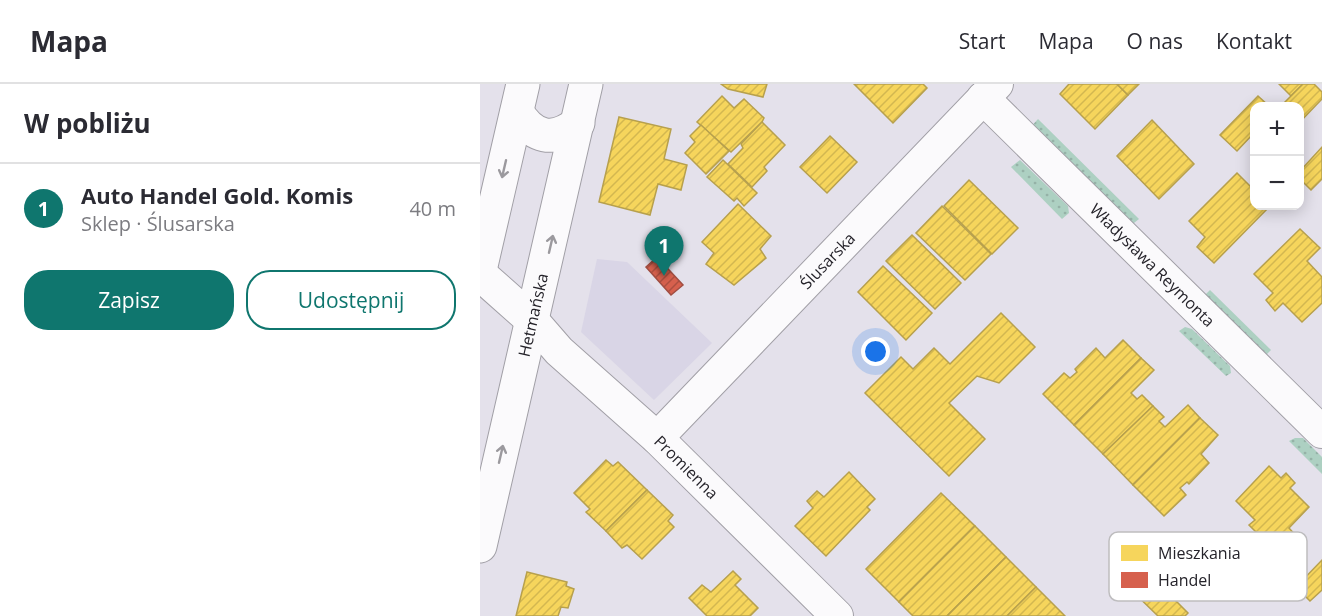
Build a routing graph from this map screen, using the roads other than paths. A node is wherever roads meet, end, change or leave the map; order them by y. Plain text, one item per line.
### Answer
1 (586, 84) edge
2 (990, 91) edge
3 (520, 98) edge
4 (578, 123) junction
5 (480, 272) edge
6 (533, 321) junction
7 (1322, 432) edge
8 (657, 438) junction
9 (484, 506) edge
10 (480, 546) edge
11 (837, 616) edge

1 - 4 main road, Hetmańska
2 - 7 street, Władysława Reymonta
2 - 8 street, Ślusarska
3 - 4 main road
3 -> 5 main road
6 -> 4 main road, Hetmańska
5 - 6 main road
6 - 8 street, Promienna
9 -> 6 main road, Hetmańska
8 - 11 street, Promienna
9 - 10 main road, Hetmańska

